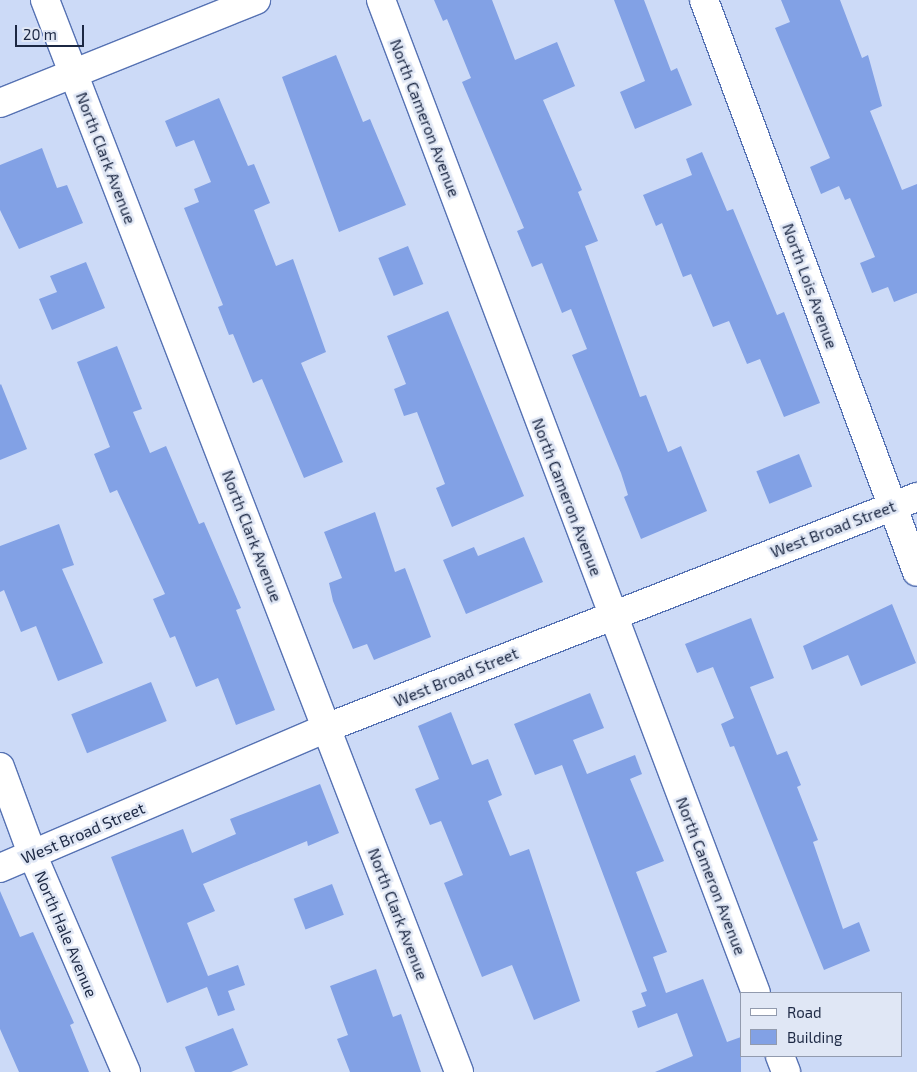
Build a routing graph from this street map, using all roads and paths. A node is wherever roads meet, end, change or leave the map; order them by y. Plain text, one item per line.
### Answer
1 (45, 0) edge
2 (256, 0) edge
3 (381, 0) edge
4 (704, 0) edge
5 (73, 73) junction
6 (0, 103) edge
7 (917, 497) edge
8 (892, 507) junction
9 (917, 572) edge
10 (611, 615) junction
11 (326, 728) junction
12 (0, 767) edge
13 (33, 856) junction
14 (0, 868) edge
15 (756, 992) edge
16 (780, 1057) edge
17 (126, 1072) edge
18 (459, 1072) edge
19 (786, 1072) edge

1 - 5 street, North Clark Avenue
2 - 5 street
3 - 10 street, North Cameron Avenue
4 - 8 street, North Lois Avenue
5 - 6 street
5 - 11 street, North Clark Avenue
7 - 8 street, West Broad Street
8 - 9 street, North Lois Avenue
8 - 10 street, West Broad Street
10 - 11 street, West Broad Street
10 - 15 street, North Cameron Avenue
11 - 13 street, West Broad Street
11 - 18 street, North Clark Avenue
12 - 13 street, North Hale Avenue
13 - 14 street, West Broad Street
13 - 17 street, North Hale Avenue
16 - 19 street

